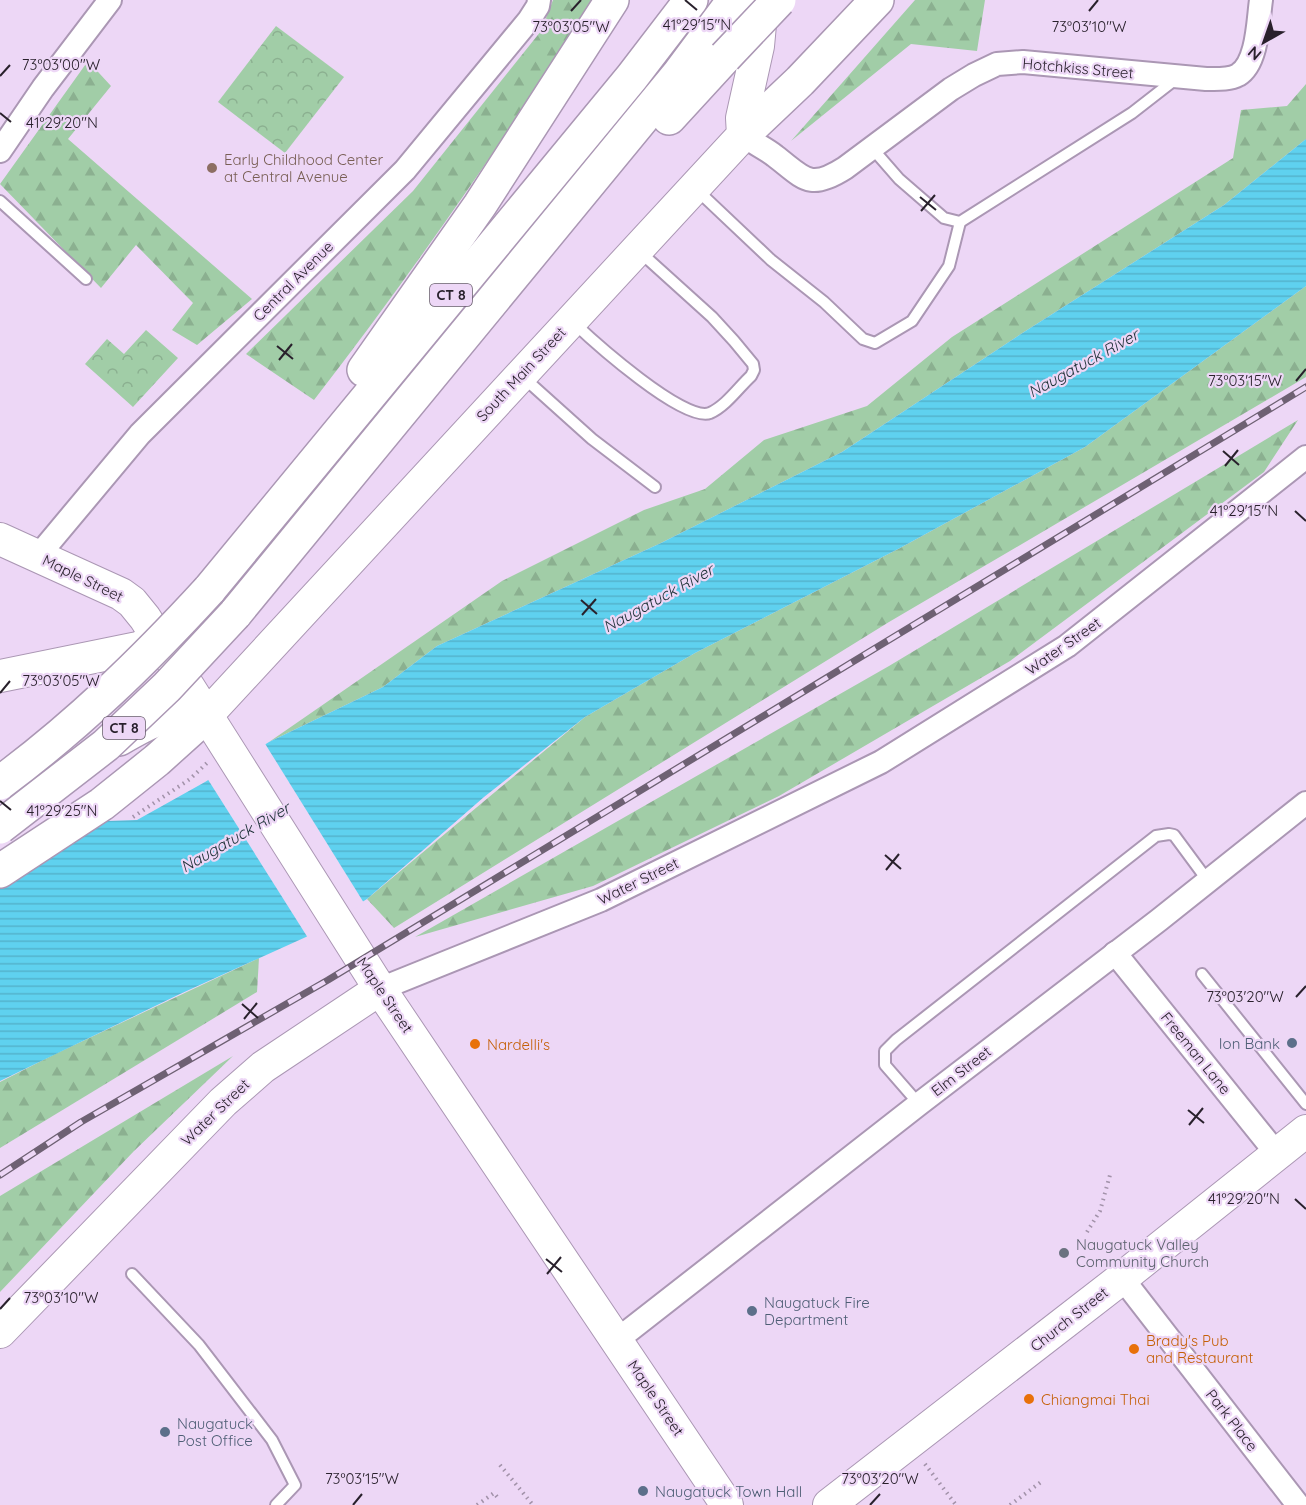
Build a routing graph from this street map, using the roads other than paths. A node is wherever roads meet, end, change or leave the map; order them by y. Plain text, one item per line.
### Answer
1 (110, 0) edge
2 (538, 0) edge
3 (612, 0) edge
4 (691, 0) edge
5 (779, 0) edge
6 (877, 0) edge
7 (1261, 0) edge
8 (743, 1) edge
9 (1180, 76) junction
10 (743, 135) junction
11 (872, 148) junction
12 (0, 151) edge
13 (695, 188) junction
14 (0, 201) edge
15 (960, 222) junction
16 (637, 249) junction
17 (521, 265) junction
18 (86, 279) dead end
19 (571, 321) junction
20 (521, 375) junction
21 (1306, 457) edge
22 (655, 487) dead end
23 (0, 539) edge
24 (38, 556) junction
25 (210, 590) junction
26 (160, 638) junction
27 (0, 676) edge
28 (207, 714) junction
29 (0, 783) edge
30 (1306, 803) edge
31 (0, 810) edge
32 (0, 827) edge
33 (0, 872) edge
34 (1208, 881) junction
35 (1115, 953) junction
36 (1202, 974) dead end
37 (380, 989) junction
38 (919, 1104) junction
39 (1306, 1104) edge
40 (1306, 1131) edge
41 (1277, 1154) junction
42 (132, 1274) dead end
43 (1122, 1278) junction
44 (0, 1332) edge
45 (617, 1340) junction
46 (276, 1505) edge
47 (727, 1505) edge
48 (829, 1505) edge
49 (1298, 1505) edge

1 - 12 street
2 - 24 street, Central Avenue
3 - 25 highway
4 - 25 highway, CT 8
5 - 17 highway, bridge
6 - 10 highway
7 - 9 street, Hotchkiss Street
8 - 10 street
8 - 17 highway, CT 8
9 - 11 street, Hotchkiss Street
9 - 15 lane
10 - 11 street, Hotchkiss Street
10 - 13 street, South Main Street
11 - 15 lane
13 - 15 lane
13 - 16 street, South Main Street
14 - 18 lane
16 - 19 street, South Main Street
16 - 19 lane
17 - 32 highway, CT 8, bridge
19 - 20 street, South Main Street
20 - 22 lane
20 - 28 street, South Main Street
21 - 37 street, Water Street
23 - 24 street, Maple Street
24 - 26 street, Maple Street
25 - 29 highway, CT 8, bridge
26 - 27 street
26 - 28 street, Maple Street
28 - 31 highway
28 - 33 highway
28 - 37 street, Maple Street
30 - 34 street, Elm Street
34 - 35 street, Elm Street
34 - 38 lane
35 - 38 street, Elm Street
35 - 41 street, Freeman Lane
36 - 39 lane
37 - 44 street, Water Street
37 - 45 street, Maple Street
38 - 45 street, Elm Street
40 - 41 street, Church Street
41 - 43 street, Church Street
42 - 46 lane
43 - 48 street, Church Street
43 - 49 street, Park Place
45 - 47 street, Maple Street

